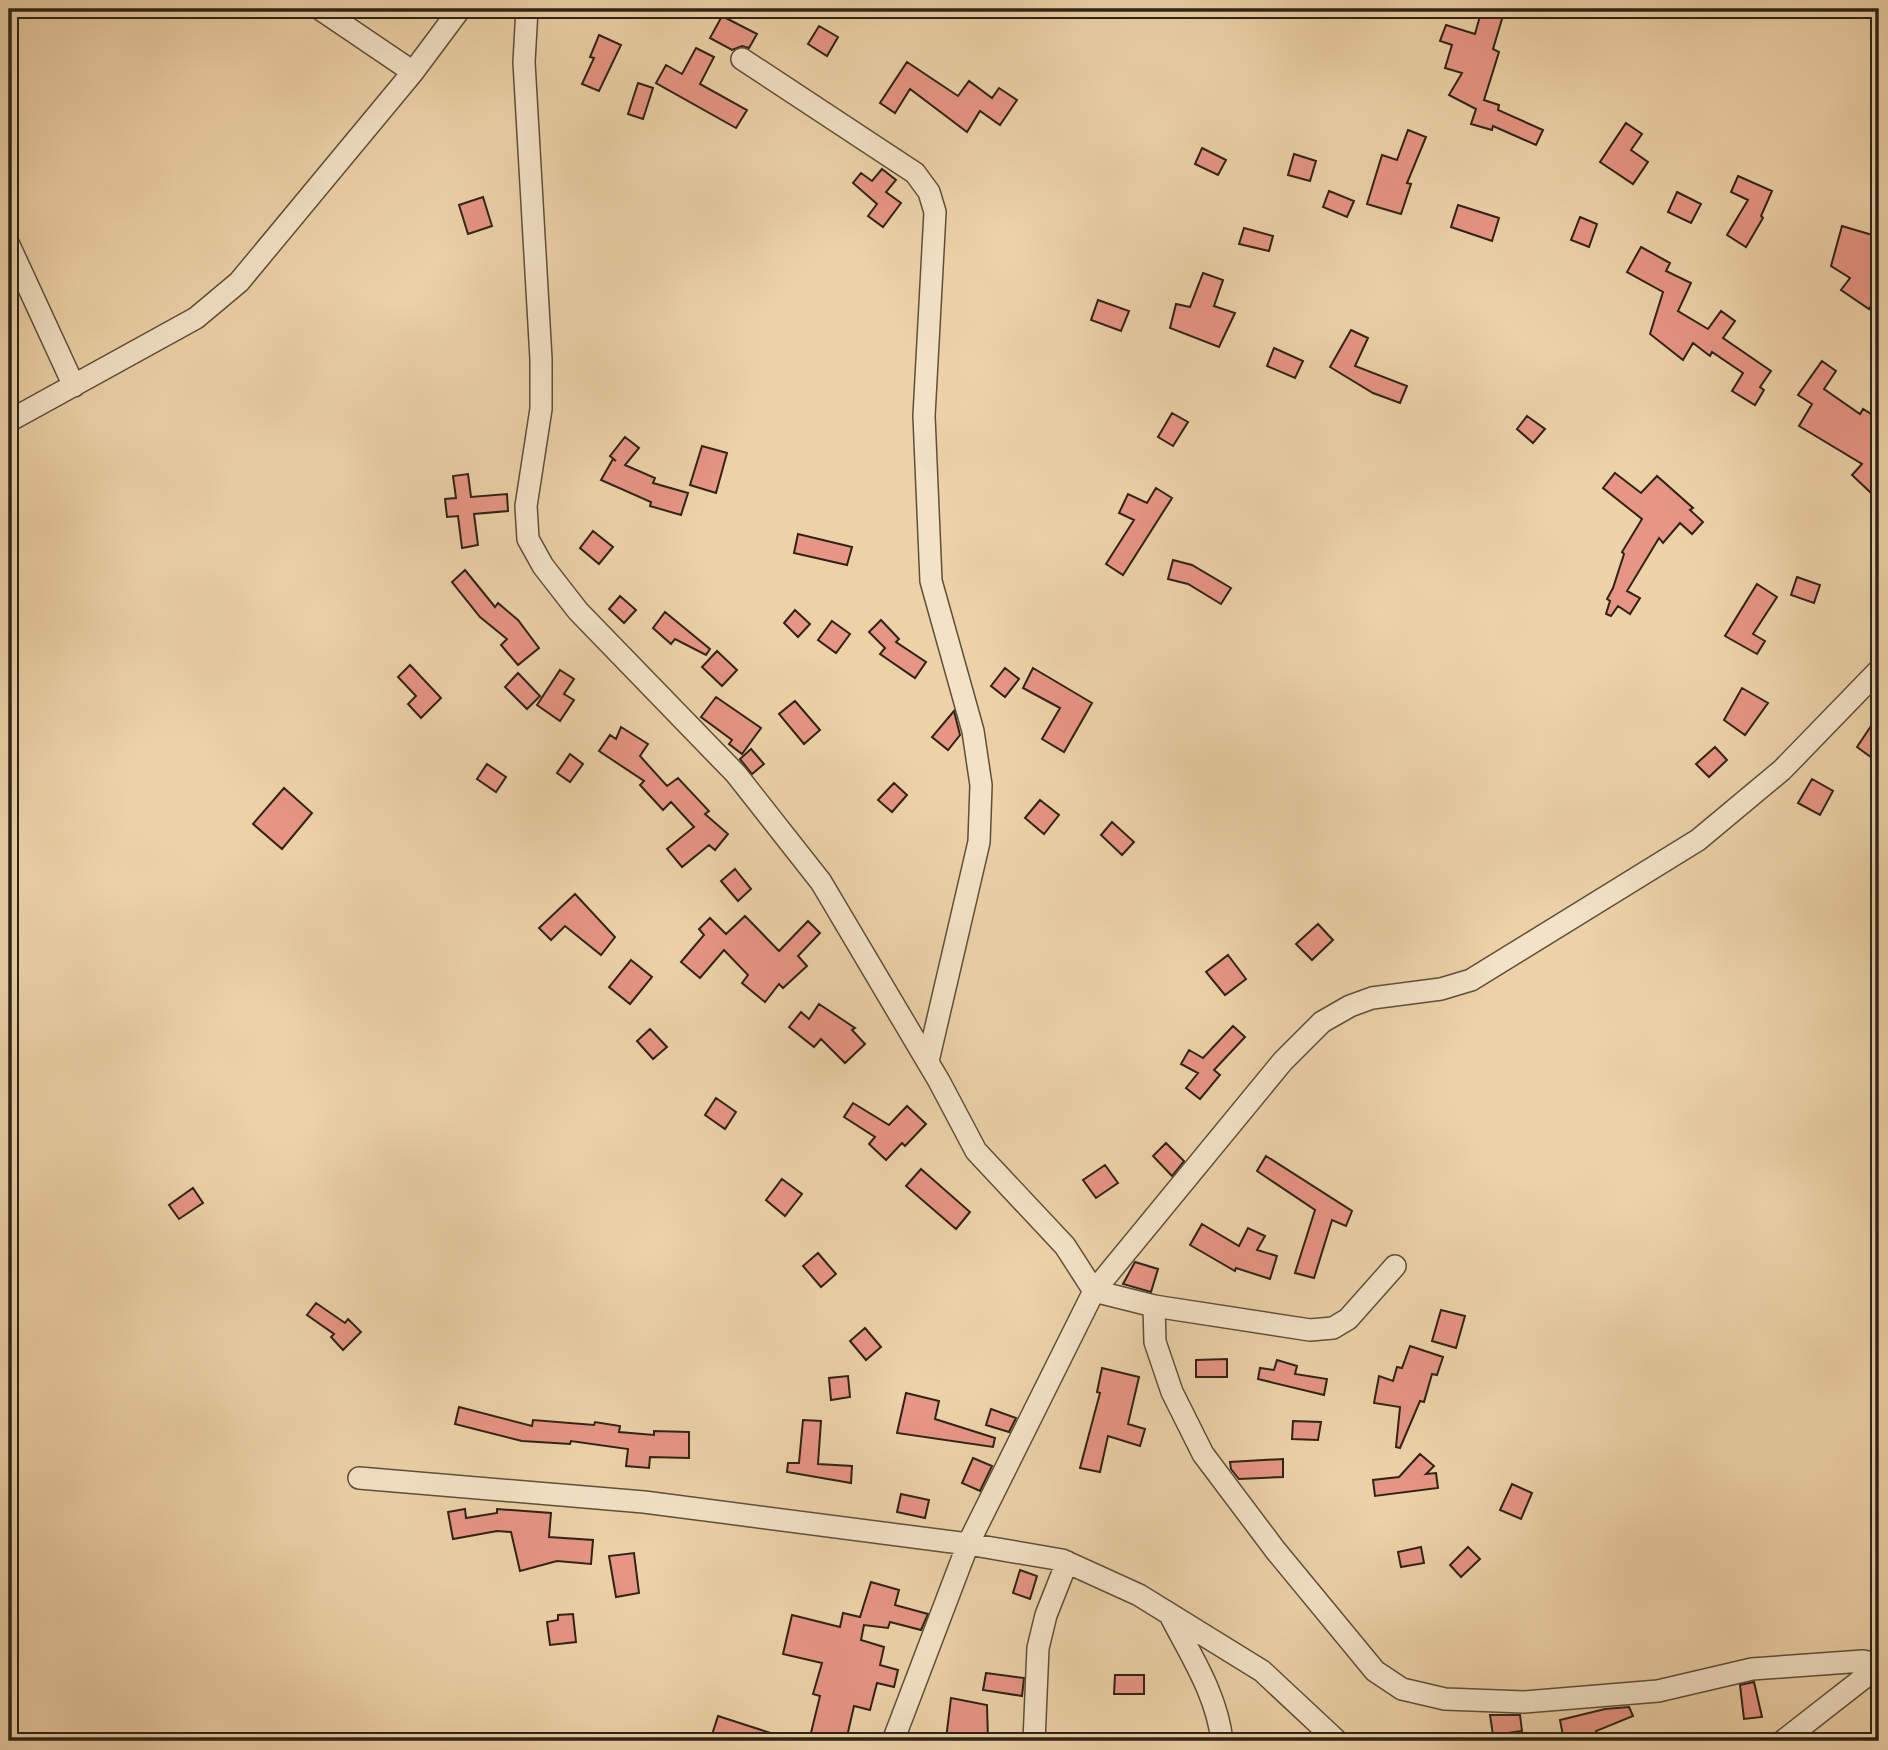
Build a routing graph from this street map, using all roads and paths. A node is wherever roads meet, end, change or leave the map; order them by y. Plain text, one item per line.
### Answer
1 (320, 9) edge
2 (460, 9) edge
3 (527, 9) edge
4 (742, 59) dead end
5 (413, 72) junction
6 (9, 245) edge
7 (74, 386) junction
8 (9, 421) edge
9 (1879, 670) edge
10 (928, 1061) junction
11 (1395, 1266) dead end
12 (1094, 1291) junction
13 (1154, 1306) junction
14 (359, 1478) dead end
15 (968, 1544) junction
16 (1067, 1562) junction
17 (1169, 1613) junction
18 (1879, 1665) edge
19 (893, 1741) edge
20 (1034, 1741) edge
21 (1222, 1741) edge
22 (1338, 1741) edge
23 (1783, 1741) edge

1 - 5 street
2 - 5 street
3 - 10 street
4 - 10 street
5 - 7 street
6 - 7 street
7 - 8 street
9 - 12 street
10 - 12 street
11 - 13 street
12 - 13 street
12 - 15 street
13 - 18 street
14 - 15 street
15 - 16 street
15 - 19 street
16 - 17 street
16 - 20 street
17 - 21 street
17 - 22 street
18 - 23 street

